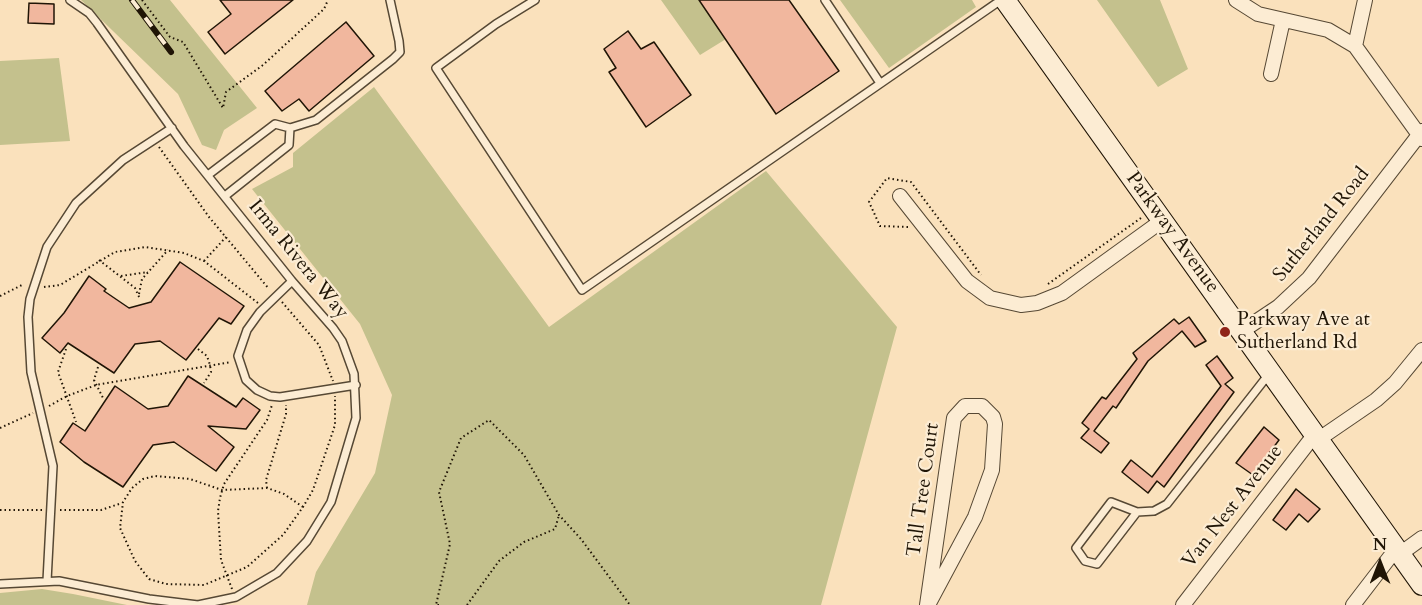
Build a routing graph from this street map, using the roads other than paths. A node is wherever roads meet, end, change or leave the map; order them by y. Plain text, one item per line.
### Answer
1 (70, 0) edge
2 (390, 0) edge
3 (535, 0) edge
4 (825, 0) edge
5 (1003, 0) edge
6 (1236, 0) edge
7 (1365, 0) edge
8 (1283, 20) junction
9 (1355, 46) junction
10 (1271, 74) dead end
11 (880, 83) junction
12 (172, 128) junction
13 (290, 128) junction
14 (1421, 135) edge
15 (208, 175) junction
16 (225, 196) junction
17 (900, 196) dead end
18 (1163, 220) junction
19 (292, 281) junction
20 (1242, 331) junction
21 (1422, 350) edge
22 (1271, 372) junction
23 (356, 385) junction
24 (1317, 437) junction
25 (1137, 513) junction
26 (1422, 538) edge
27 (1398, 552) junction
28 (47, 581) junction
29 (0, 584) edge
30 (1422, 585) edge
31 (928, 605) edge
32 (1183, 605) edge
33 (1353, 605) edge

1 - 12 lane, Irma Rivera Way
2 - 13 lane
3 - 11 lane
4 - 11 lane
5 - 11 lane
5 - 18 main road, Parkway Avenue
6 - 8 street
7 - 9 street
8 - 9 street
8 - 10 street
9 - 14 street
12 - 15 lane, Irma Rivera Way
12 - 28 lane
13 - 15 lane
13 - 16 lane
14 - 20 street, Sutherland Road
15 - 16 lane, Irma Rivera Way
16 - 19 lane, Irma Rivera Way
17 - 18 street
18 - 20 main road, Parkway Avenue
19 - 23 lane, Irma Rivera Way
19 - 23 lane
20 - 22 main road, Parkway Avenue
21 - 24 street, Van Nest Avenue
22 - 24 main road, Parkway Avenue
22 - 25 lane
23 - 28 lane, Irma Rivera Way
24 - 27 main road, Parkway Avenue
24 - 32 street, Van Nest Avenue
25 - 25 lane
26 - 27 street
27 - 30 main road, Parkway Avenue
27 - 33 street
28 - 29 lane, Irma Rivera Way
31 - 31 street, Tall Tree Court

